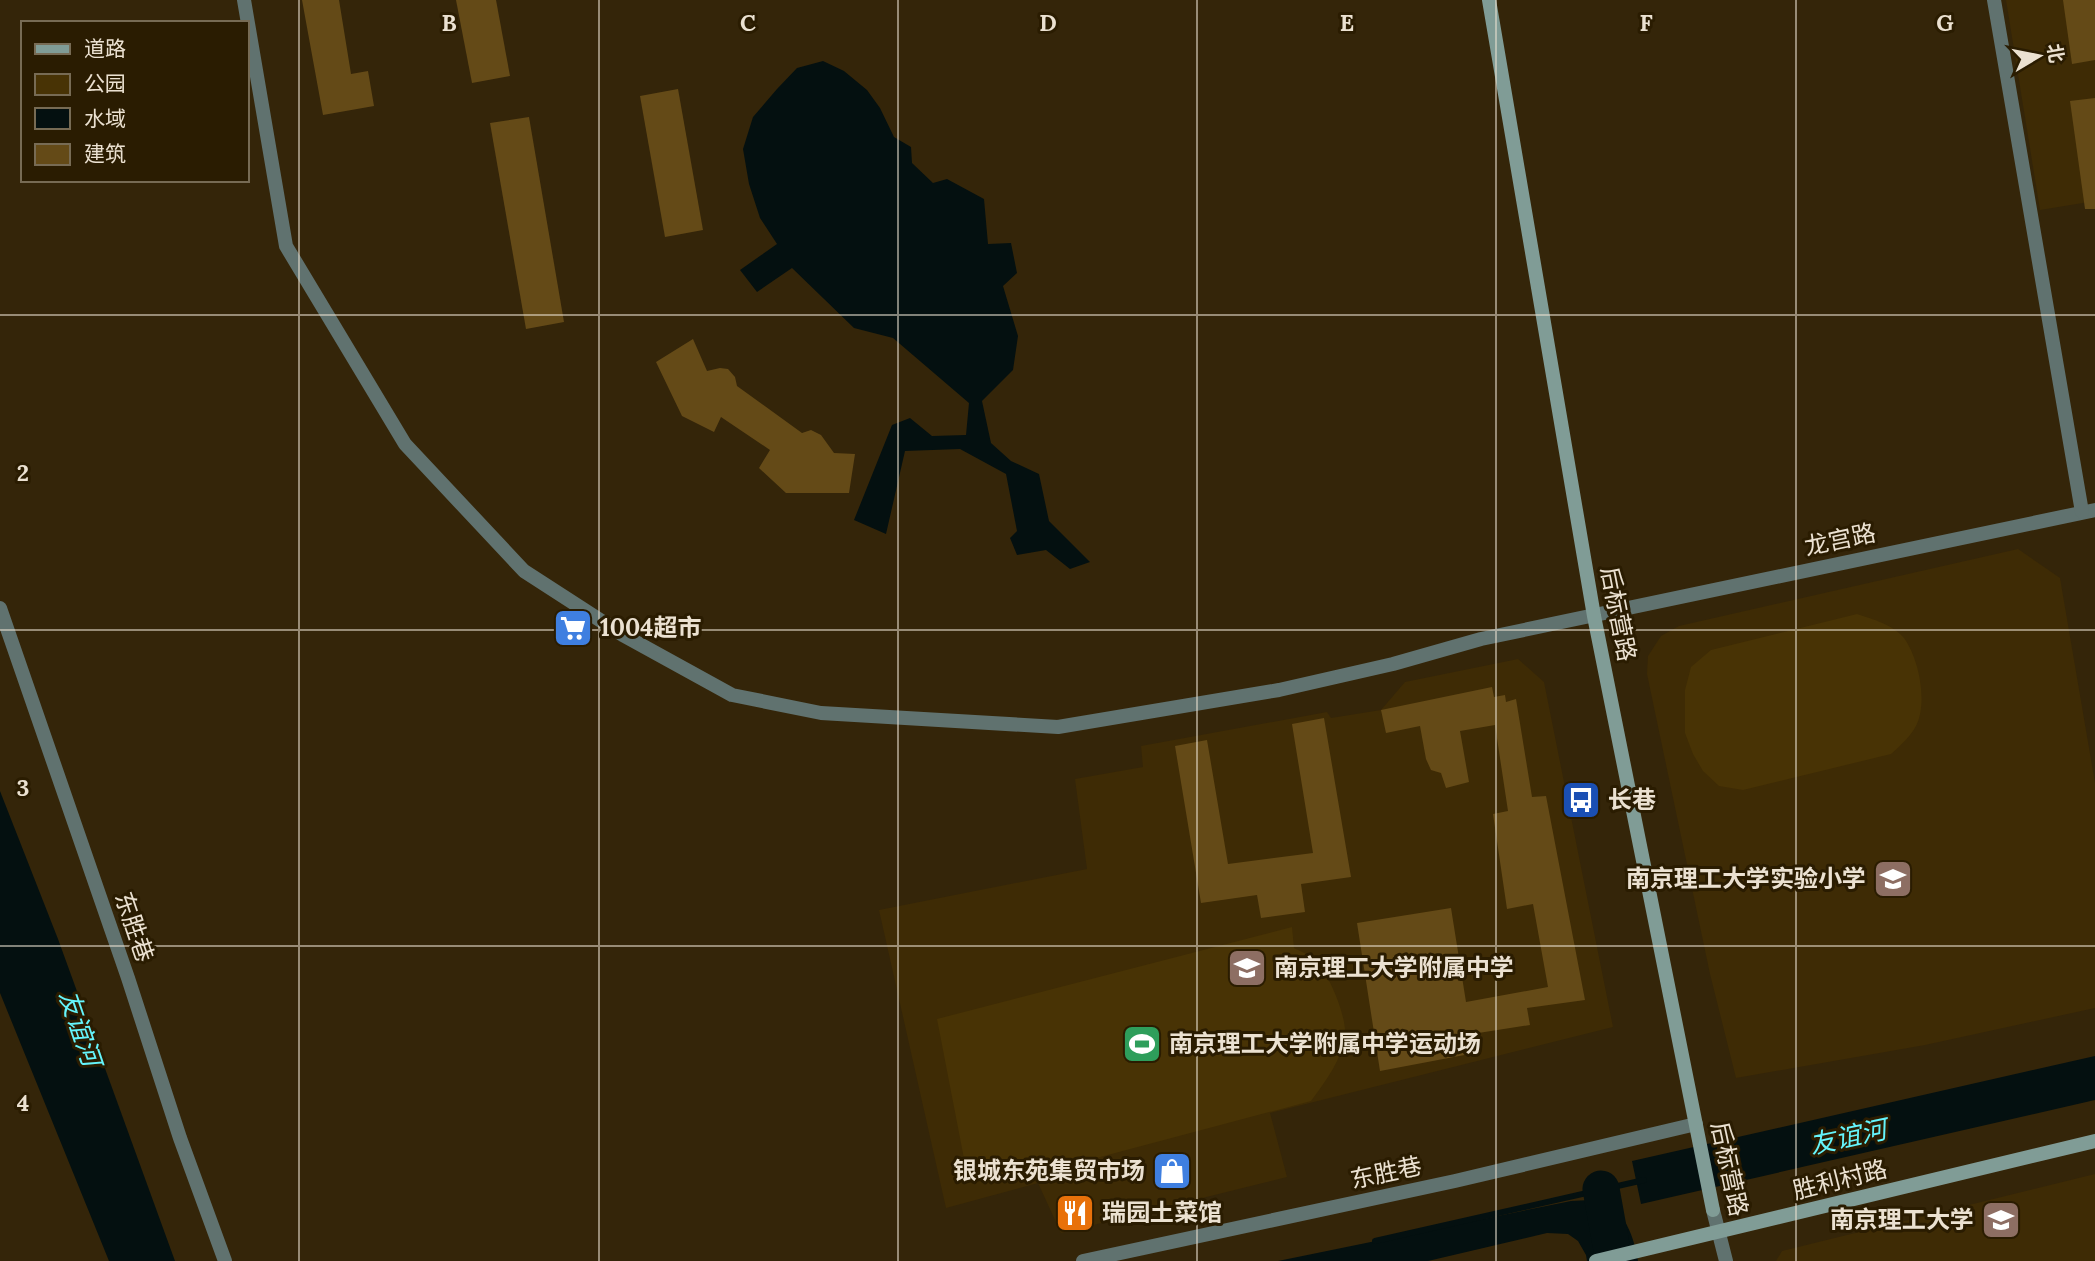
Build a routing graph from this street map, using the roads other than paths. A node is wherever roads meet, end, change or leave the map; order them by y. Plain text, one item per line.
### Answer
1 (244, 0) edge
2 (1489, 0) edge
3 (1994, 0) edge
4 (248, 21) edge
5 (248, 23) edge
6 (2089, 511) edge
7 (0, 608) edge
8 (1594, 616) junction
9 (1696, 1124) junction
10 (2095, 1141) edge
11 (1719, 1233) junction
12 (225, 1261) edge
13 (1083, 1261) edge
14 (1596, 1261) edge
15 (1726, 1261) edge

1 - 4 street, 龙宫路
2 - 8 street, 后标营路
3 - 6 street
5 - 8 street, 龙宫路
6 - 8 street, 龙宫路
7 - 12 street, 东胜巷
8 - 9 street, 后标营路
9 - 11 street, 后标营路
9 - 13 street, 东胜巷
10 - 11 street, 胜利村路
11 - 14 street, 胜利村路
11 - 15 street, 后标营路

